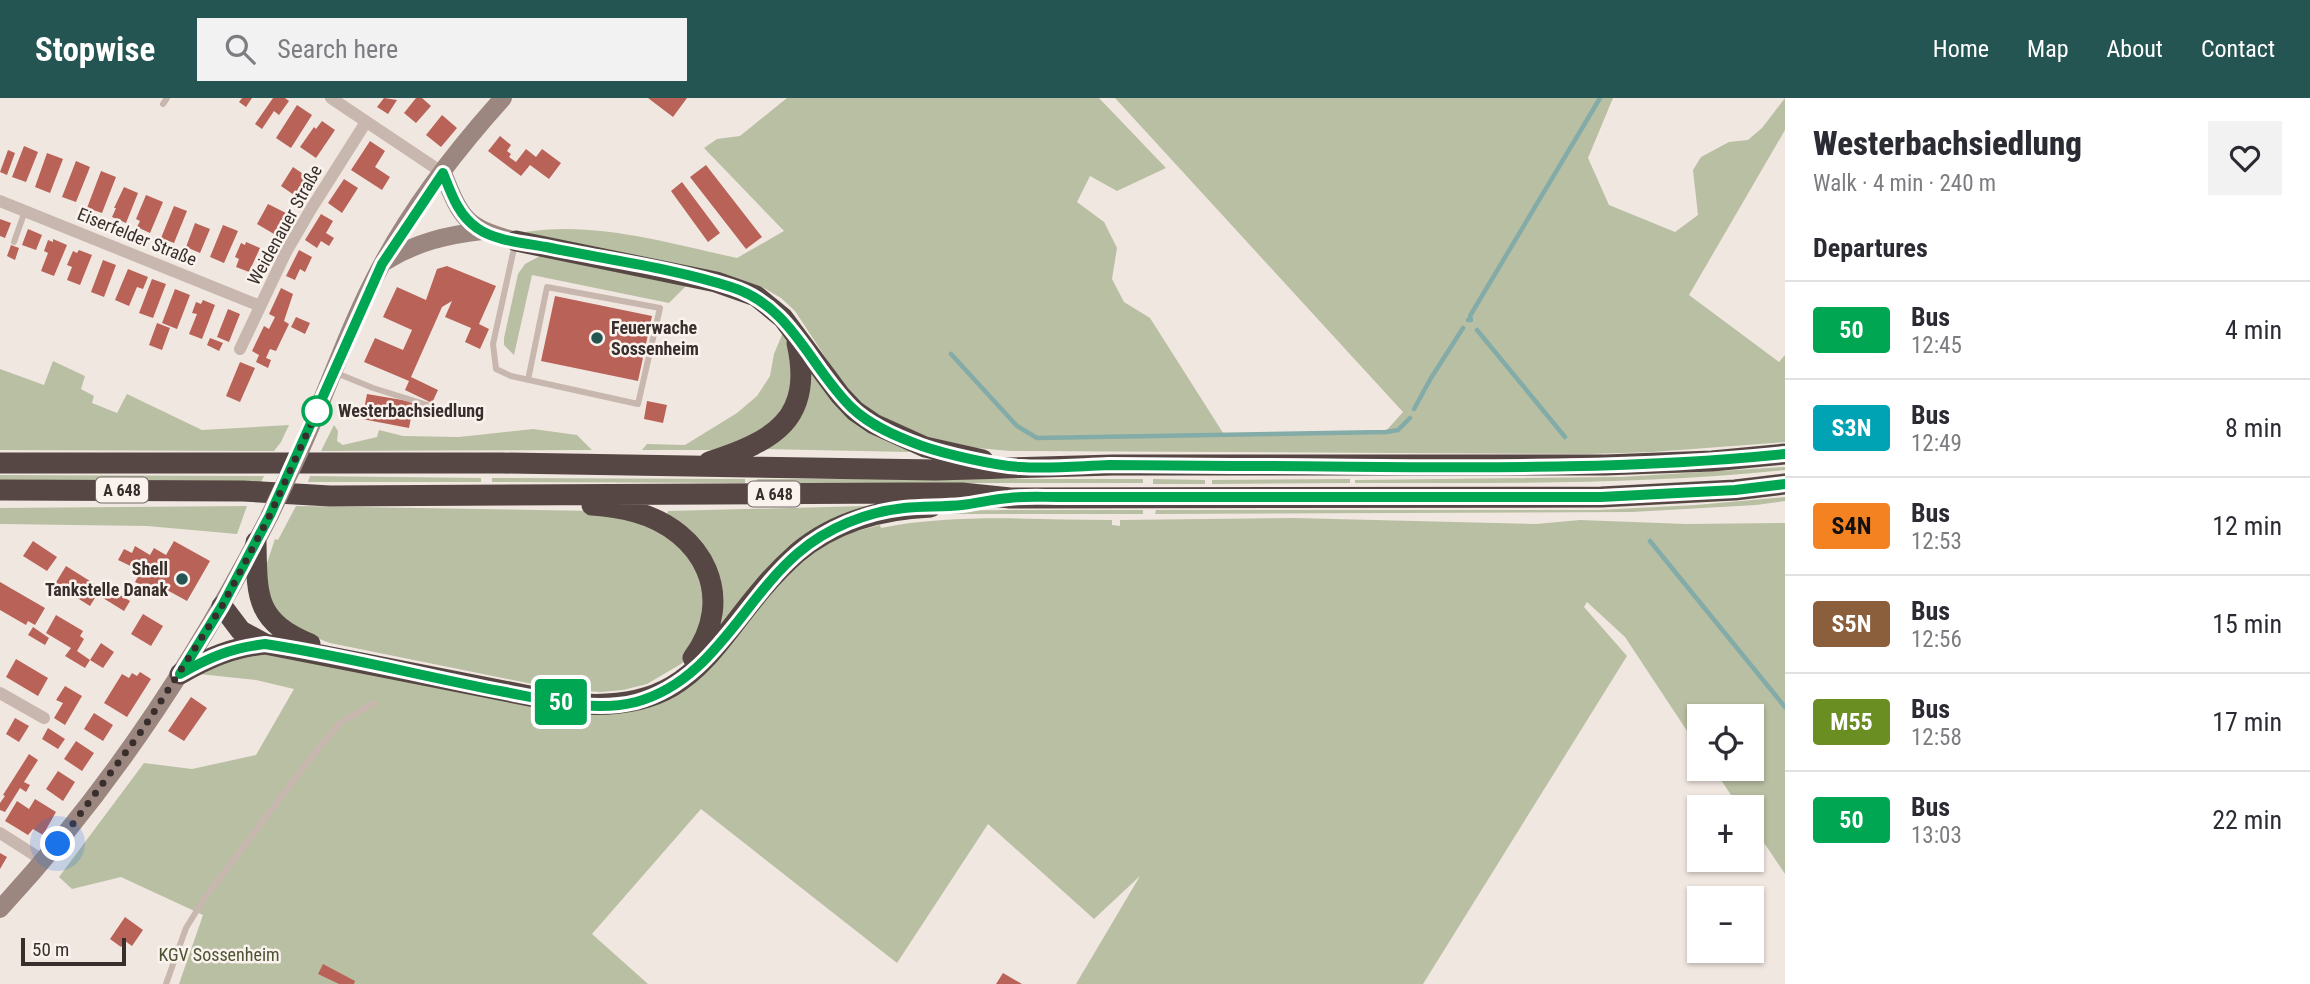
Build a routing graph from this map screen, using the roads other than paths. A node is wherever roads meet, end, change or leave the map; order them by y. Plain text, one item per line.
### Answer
1 (331, 98) edge
2 (503, 98) edge
3 (366, 121) junction
4 (443, 173) junction
5 (0, 201) edge
6 (25, 211) junction
7 (482, 231) junction
8 (516, 241) junction
9 (14, 242) dead end
10 (382, 264) junction
11 (260, 306) junction
12 (796, 338) junction
13 (240, 349) dead end
14 (332, 372) junction
15 (528, 380) junction
16 (447, 411) dead end
17 (1785, 454) edge
18 (0, 463) edge
19 (1020, 467) junction
20 (691, 468) junction
21 (1785, 484) edge
22 (0, 490) edge
23 (539, 494) junction
24 (1010, 498) junction
25 (256, 542) junction
26 (222, 606) junction
27 (273, 624) junction
28 (265, 644) junction
29 (180, 674) junction
30 (0, 693) edge
31 (374, 703) dead end
32 (44, 718) dead end
33 (0, 833) edge
34 (44, 861) junction
35 (0, 909) edge
36 (166, 984) edge

1 - 3 street
2 - 4 main road
3 - 4 street
3 - 11 street, Weidenauer Straße
4 - 7 main road
4 - 10 main road
5 - 6 street, Eiserfelder Straße
6 - 9 lane
6 - 11 street, Eiserfelder Straße
7 - 8 main road
7 - 10 main road
8 - 12 highway
8 - 15 lane
10 - 14 main road
11 - 13 street, Weidenauer Straße
12 - 19 highway
12 - 20 highway
14 - 16 lane
14 - 25 main road, bridge
15 - 15 lane
17 - 19 highway, A 648
18 - 20 highway, A 648
19 - 20 highway, A 648
21 - 24 highway, A 648
22 - 23 highway, A 648
23 - 24 highway, A 648
23 - 27 highway
24 - 28 highway
25 - 26 main road
25 - 27 highway
26 - 27 highway
26 - 28 highway
26 - 29 main road
28 - 29 highway
29 - 34 main road
30 - 32 street
31 - 36 lane
33 - 34 street
34 - 35 main road

